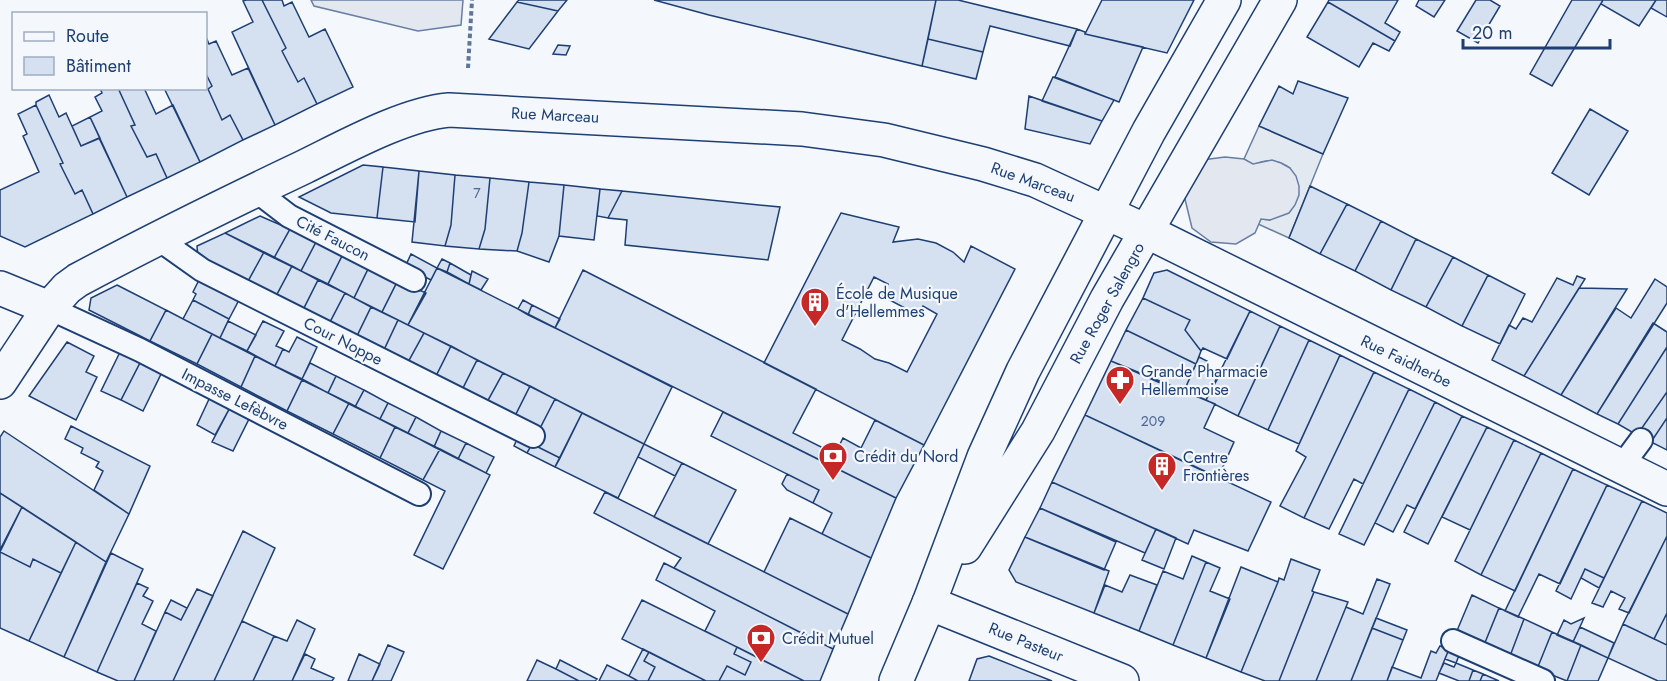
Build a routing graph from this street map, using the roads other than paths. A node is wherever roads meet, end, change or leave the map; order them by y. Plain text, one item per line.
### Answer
1 (1224, 0) edge
2 (1280, 0) edge
3 (255, 190) junction
4 (1106, 211) junction
5 (1146, 231) junction
6 (157, 238) junction
7 (414, 280) dead end
8 (0, 288) edge
9 (49, 308) junction
10 (0, 382) edge
11 (533, 436) dead end
12 (1641, 440) dead end
13 (1621, 467) junction
14 (1667, 489) edge
15 (419, 494) dead end
16 (929, 603) junction
17 (1453, 641) dead end
18 (896, 681) edge
19 (1122, 681) edge
20 (1543, 681) edge

1 - 4 street, Rue Roger Salengro
2 - 5 street, Rue Roger Salengro
3 - 4 street, Rue Marceau
3 - 6 street, Rue Marceau
3 - 7 lane, Cité Faucon
4 - 5 street, Rue Marceau
4 - 16 street, Rue Roger Salengro
5 - 13 street, Rue Faidherbe
5 - 16 street, Rue Roger Salengro
6 - 9 street, Rue Marceau
6 - 11 lane, Cour Noppe
8 - 9 street
9 - 10 street, Rue Marceau
9 - 15 lane, Impasse Lefèbvre
12 - 13 lane
13 - 14 street, Rue Faidherbe
16 - 18 street, Rue Roger Salengro
16 - 19 street, Rue Pasteur
17 - 20 lane

